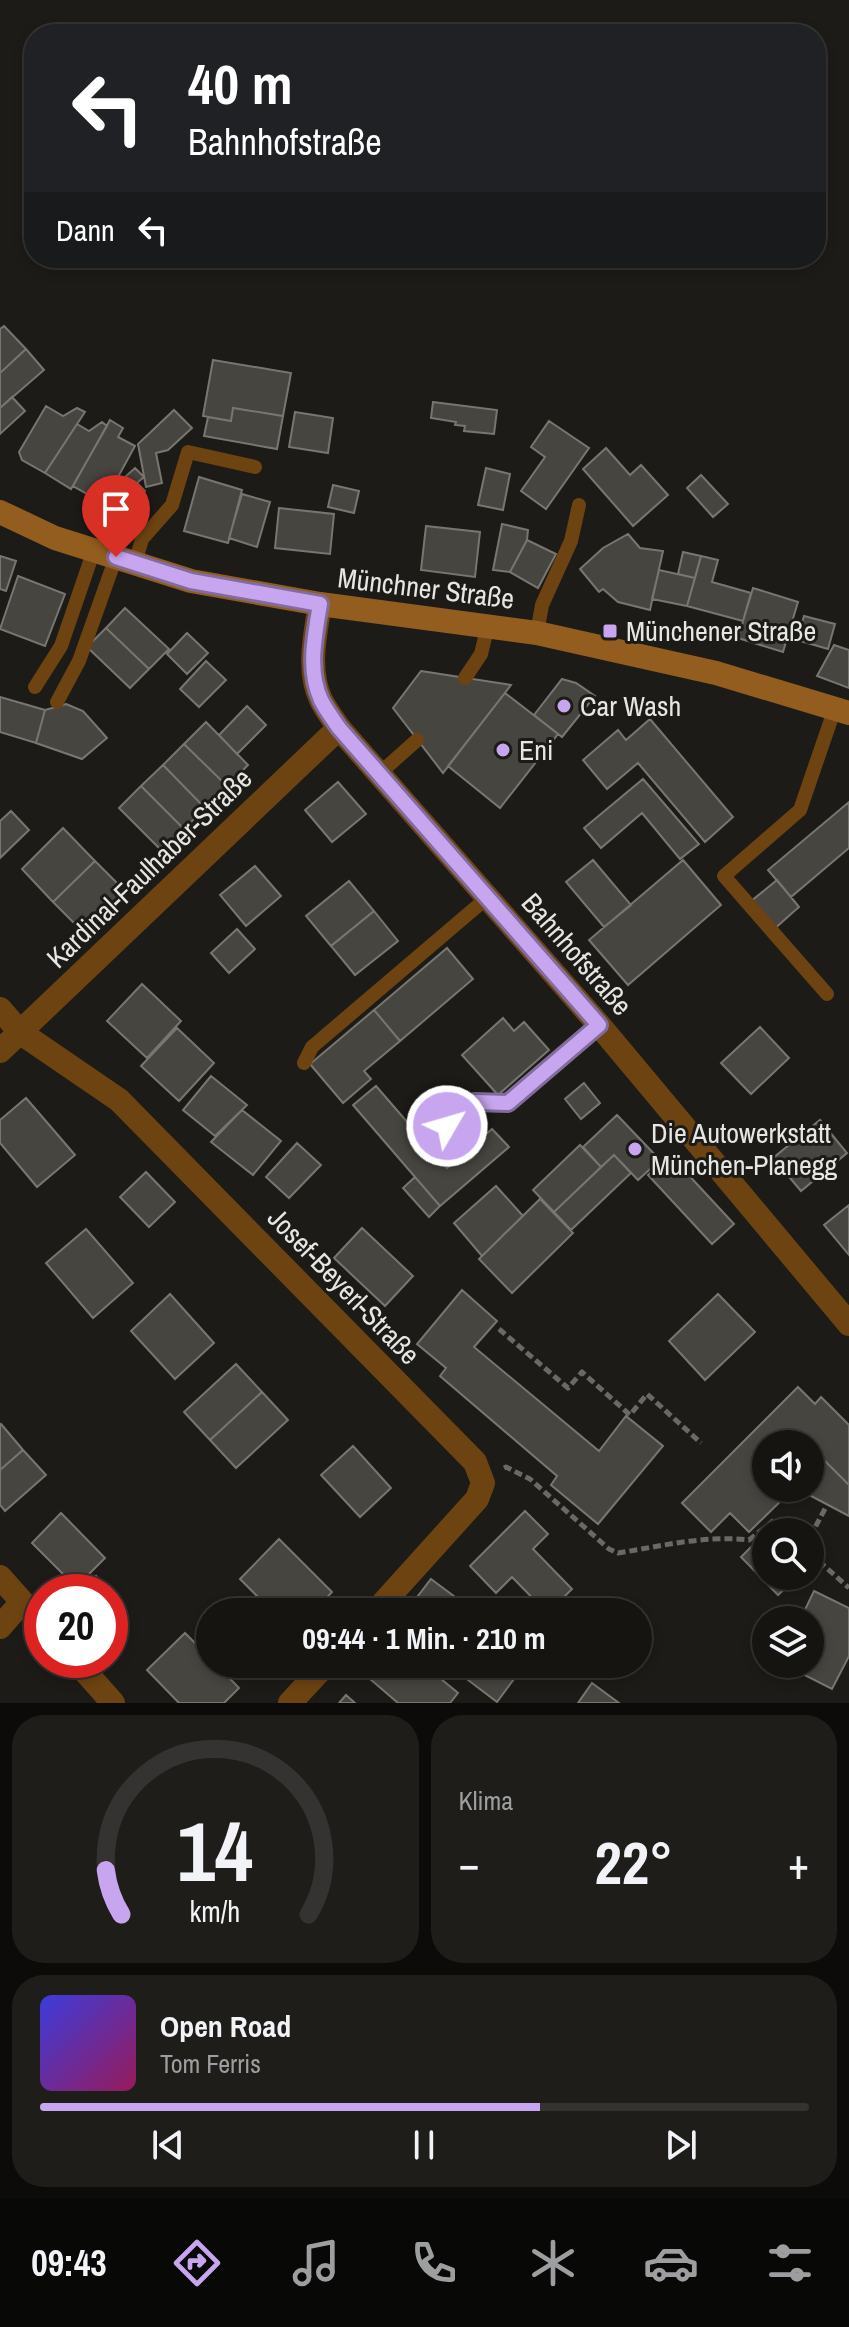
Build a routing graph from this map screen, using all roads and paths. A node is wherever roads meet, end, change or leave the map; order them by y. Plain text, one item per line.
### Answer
1 (255, 467) dead end
2 (579, 505) dead end
3 (0, 512) edge
4 (115, 557) junction
5 (320, 604) junction
6 (488, 625) junction
7 (537, 633) junction
8 (465, 678) dead end
9 (35, 687) dead end
10 (57, 702) dead end
11 (842, 710) edge
12 (339, 728) junction
13 (417, 740) dead end
14 (380, 773) junction
15 (488, 897) junction
16 (827, 994) dead end
17 (0, 1009) edge
18 (599, 1025) junction
19 (21, 1033) junction
20 (0, 1051) edge
21 (304, 1063) dead end
22 (447, 1126) dead end
23 (849, 1324) edge
24 (499, 1329) dead end
25 (701, 1443) dead end
26 (483, 1483) junction
27 (827, 1505) dead end
28 (820, 1518) edge
29 (752, 1538) edge
30 (824, 1566) edge
31 (0, 1577) edge
32 (849, 1588) edge
33 (388, 1598) edge
34 (22, 1602) joint
35 (0, 1627) edge
36 (91, 1678) edge
37 (313, 1678) edge
38 (113, 1703) edge
39 (290, 1703) edge

1 - 4 lane
2 - 7 lane
3 - 4 main road, Münchner Straße
4 - 5 main road, Münchner Straße
4 - 9 lane
4 - 10 lane
5 - 6 main road, Münchner Straße
5 - 12 street, Bahnhofstraße
6 - 7 main road, Münchner Straße
6 - 8 lane
7 - 11 main road, Münchner Straße
11 - 16 lane
12 - 14 street, Bahnhofstraße
12 - 19 street, Kardinal-Faulhaber-Straße
13 - 14 lane
14 - 15 street, Bahnhofstraße
15 - 18 street, Bahnhofstraße
15 - 21 lane
17 - 19 street, Josef-Beyerl-Straße
18 - 22 lane
18 - 23 street, Bahnhofstraße
19 - 20 street, Kardinal-Faulhaber-Straße
19 - 26 street, Josef-Beyerl-Straße
24 - 25 path
26 - 29 path
26 - 33 street
27 - 28 path
30 - 32 path
31 - 34 street
34 - 35 street
36 - 38 street
37 - 39 street

